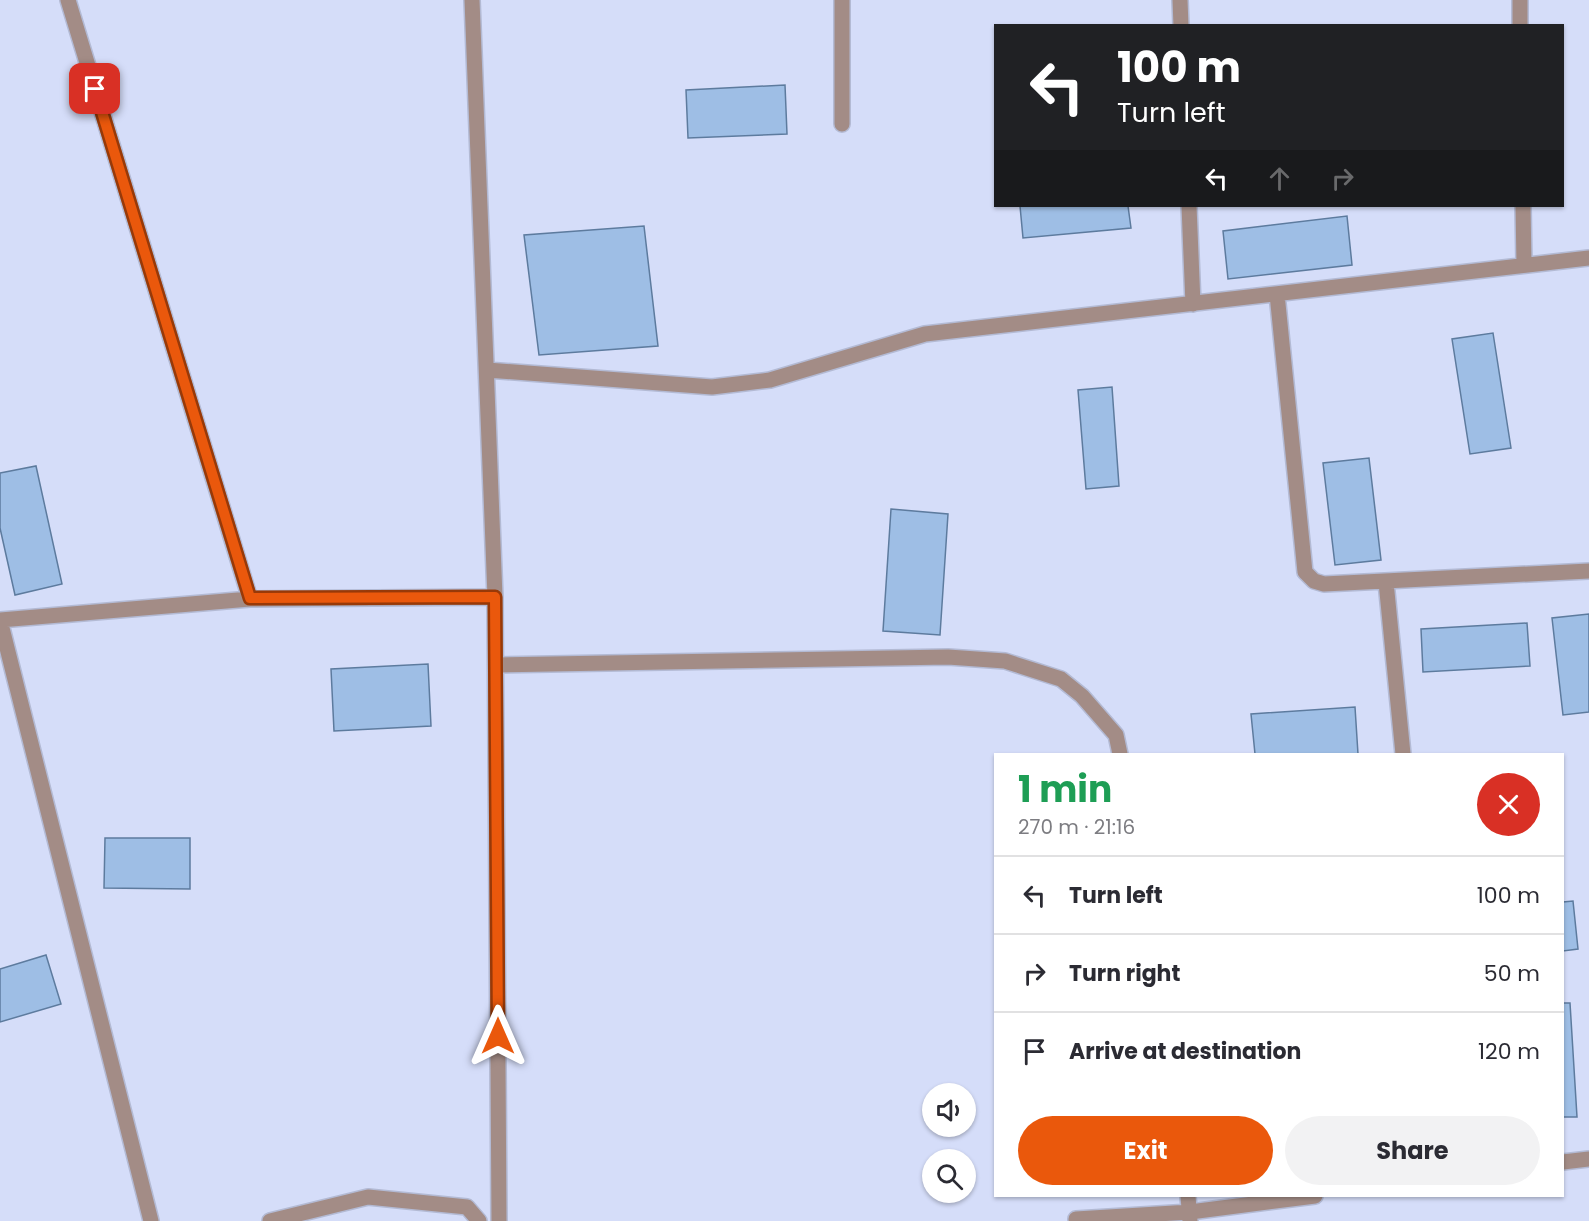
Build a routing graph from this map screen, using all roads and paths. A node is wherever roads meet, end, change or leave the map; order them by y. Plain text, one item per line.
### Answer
1 (68, 0) edge
2 (472, 0) edge
3 (842, 0) edge
4 (1180, 0) edge
5 (1520, 0) edge
6 (1181, 24) edge
7 (1520, 24) edge
8 (842, 124) dead end
9 (1189, 207) edge
10 (1523, 207) edge
11 (1589, 258) edge
12 (1524, 264) junction
13 (1276, 294) junction
14 (1193, 304) junction
15 (487, 370) junction
16 (1589, 571) edge
17 (1386, 582) junction
18 (495, 597) junction
19 (250, 598) junction
20 (0, 620) edge
21 (496, 665) junction
22 (1120, 753) edge
23 (1403, 753) edge
24 (1589, 1159) edge
25 (1564, 1162) edge
26 (1188, 1197) edge
27 (1309, 1197) edge
28 (1190, 1217) edge
29 (1076, 1219) dead end
30 (152, 1221) edge
31 (270, 1221) edge
32 (479, 1221) edge
33 (499, 1221) edge

1 - 19 street
2 - 15 street
3 - 8 street
4 - 6 street
5 - 7 street
9 - 14 street
10 - 12 street
11 - 12 street
12 - 13 street
13 - 14 street
13 - 17 street
14 - 15 street
15 - 18 street
16 - 17 street
17 - 23 street
18 - 19 street
18 - 21 street
19 - 20 street
20 - 30 street
21 - 22 street
21 - 33 street
24 - 25 street
26 - 28 street
27 - 28 street
28 - 29 street
31 - 32 street

